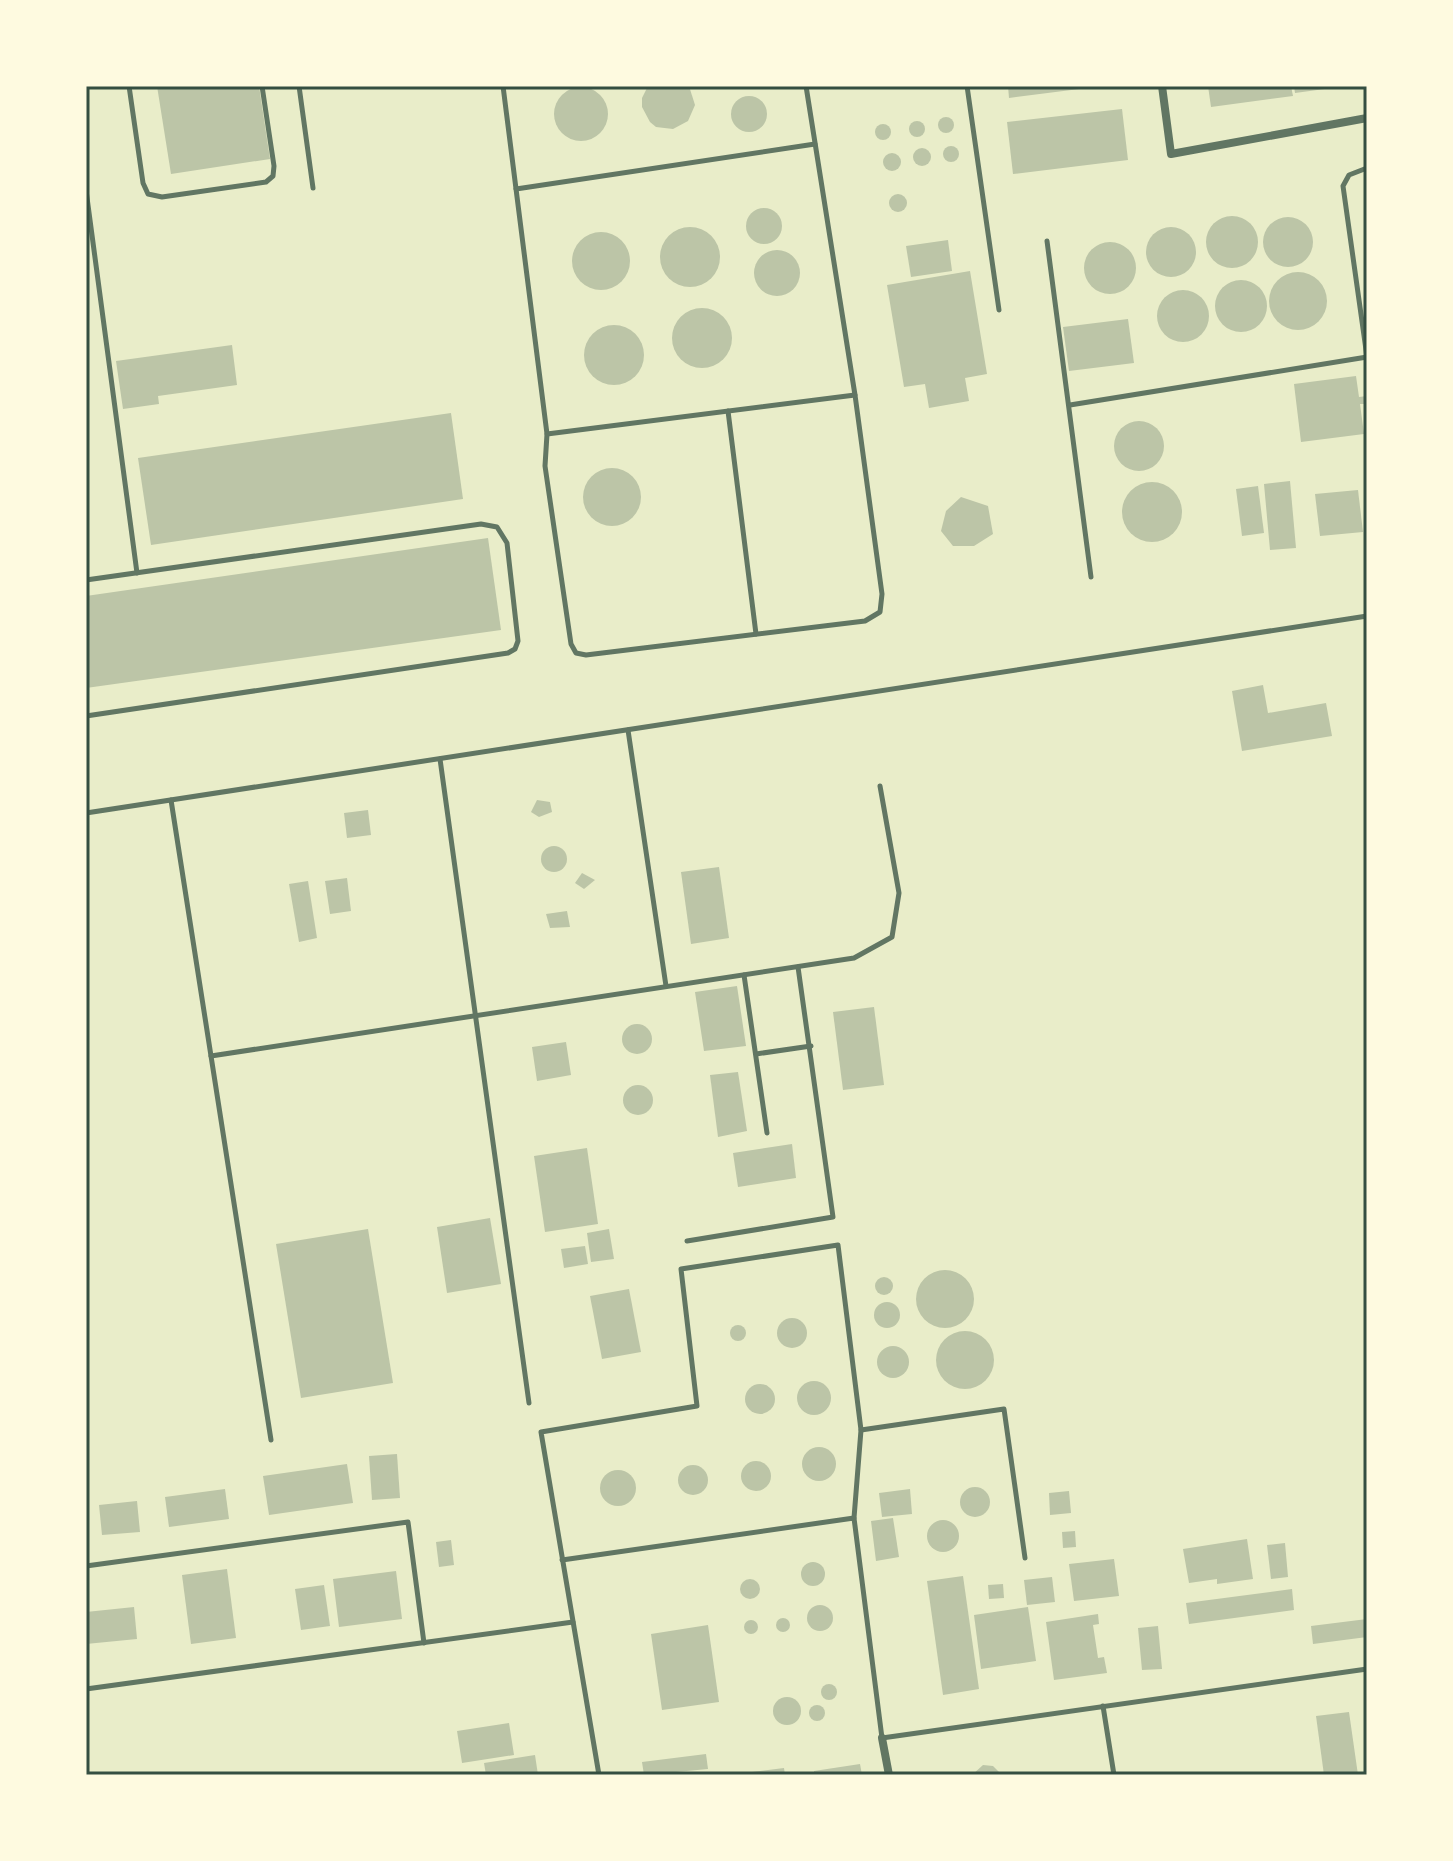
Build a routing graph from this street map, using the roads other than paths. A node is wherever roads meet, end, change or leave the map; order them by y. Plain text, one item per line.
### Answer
1 (129, 86) edge
2 (262, 86) edge
3 (299, 86) edge
4 (503, 86) edge
5 (806, 86) edge
6 (967, 86) edge
7 (1162, 86) edge
8 (1367, 118) edge
9 (815, 144) junction
10 (1367, 168) edge
11 (313, 188) dead end
12 (516, 189) junction
13 (86, 190) edge
14 (1047, 241) dead end
15 (999, 310) dead end
16 (855, 395) junction
17 (1070, 405) junction
18 (728, 411) junction
19 (547, 434) junction
20 (137, 573) junction
21 (1091, 577) dead end
22 (86, 580) edge
23 (1367, 616) edge
24 (756, 634) junction
25 (86, 716) edge
26 (628, 730) junction
27 (440, 759) junction
28 (880, 786) dead end
29 (171, 800) junction
30 (86, 813) edge
31 (798, 967) junction
32 (744, 975) junction
33 (666, 986) junction
34 (475, 1016) junction
35 (811, 1046) junction
36 (756, 1054) junction
37 (211, 1056) junction
38 (767, 1133) dead end
39 (687, 1241) dead end
40 (529, 1403) dead end
41 (861, 1430) junction
42 (271, 1440) dead end
43 (854, 1518) junction
44 (1025, 1558) dead end
45 (562, 1560) junction
46 (86, 1566) edge
47 (573, 1622) junction
48 (424, 1643) junction
49 (1367, 1669) edge
50 (86, 1689) edge
51 (1103, 1706) junction
52 (882, 1738) junction
53 (599, 1775) edge
54 (889, 1775) edge
55 (1114, 1775) edge

1 - 2 lane
3 - 11 lane
4 - 12 lane
5 - 9 lane
6 - 15 lane
7 - 8 street
9 - 12 lane
9 - 16 lane
10 - 17 lane
12 - 19 lane
13 - 20 lane
14 - 17 lane
16 - 18 lane
16 - 24 lane
17 - 21 lane
18 - 19 lane
18 - 24 lane
19 - 24 lane
20 - 22 lane
20 - 25 lane
23 - 26 lane
26 - 27 lane
26 - 33 lane
27 - 29 lane
27 - 34 lane
28 - 31 lane
29 - 30 lane
29 - 37 lane
31 - 32 lane
31 - 35 lane
32 - 33 lane
32 - 36 lane
33 - 34 lane
34 - 37 lane
34 - 40 lane
35 - 36 lane
35 - 39 lane
36 - 38 lane
37 - 42 lane
41 - 43 lane
41 - 44 lane
41 - 45 lane
43 - 45 lane
43 - 52 lane
45 - 47 lane
46 - 48 lane
47 - 48 lane
47 - 53 lane
48 - 50 lane
49 - 51 lane
51 - 52 lane
51 - 55 lane
52 - 54 street

